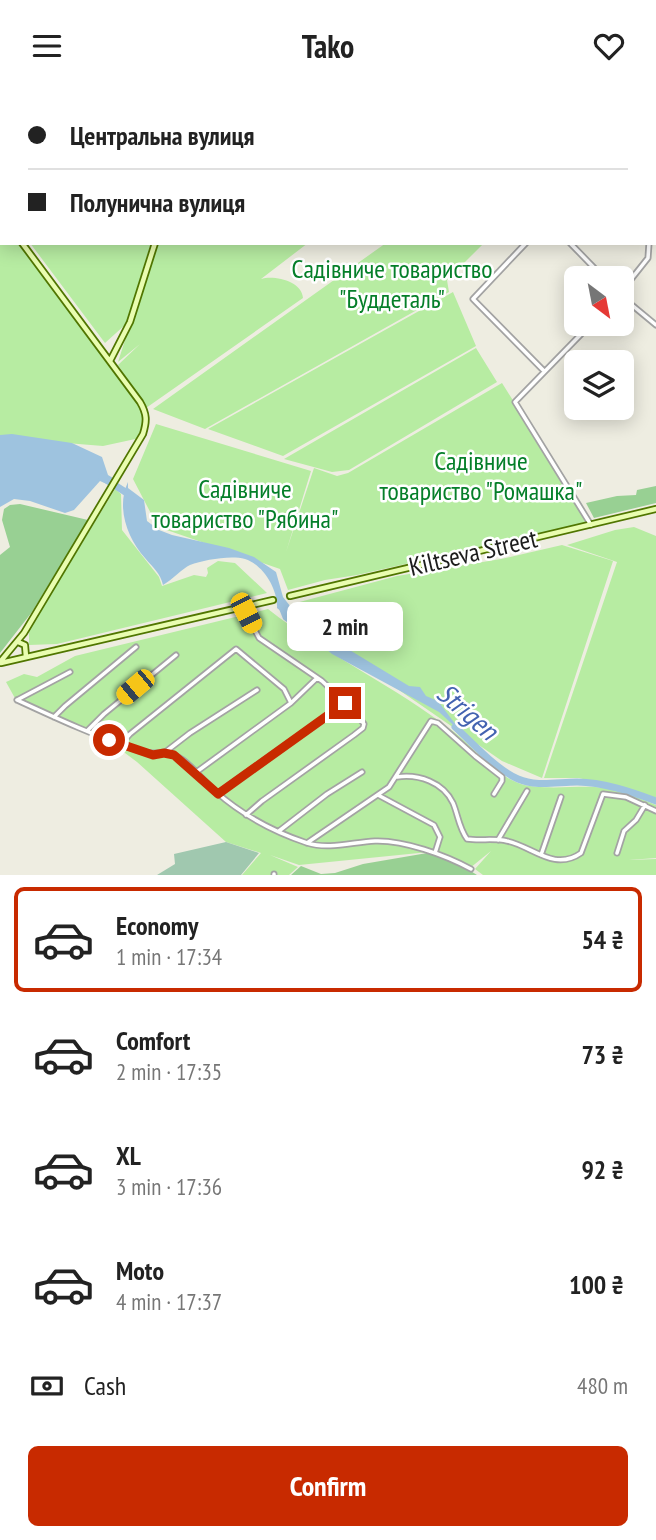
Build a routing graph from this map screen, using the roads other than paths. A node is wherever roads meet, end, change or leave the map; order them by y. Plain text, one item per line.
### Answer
1 (23, 245) edge
2 (154, 245) edge
3 (524, 245) edge
4 (572, 245) edge
5 (649, 245) edge
6 (592, 266) edge
7 (634, 277) edge
8 (634, 306) edge
9 (656, 325) edge
10 (579, 336) edge
11 (110, 361) junction
12 (544, 371) junction
13 (656, 509) edge
14 (591, 525) junction
15 (290, 596) dead end
16 (273, 600) dead end
17 (246, 613) dead end
18 (24, 633) junction
19 (17, 642) junction
20 (25, 645) junction
21 (136, 647) dead end
22 (176, 655) dead end
23 (26, 657) junction
24 (0, 663) edge
25 (70, 672) dead end
26 (317, 678) junction
27 (257, 690) dead end
28 (291, 703) junction
29 (345, 703) junction
30 (54, 717) junction
31 (87, 731) junction
32 (121, 744) junction
33 (164, 753) junction
34 (362, 772) dead end
35 (195, 773) junction
36 (397, 777) junction
37 (527, 791) dead end
38 (218, 794) junction
39 (494, 794) dead end
40 (378, 795) junction
41 (561, 797) dead end
42 (645, 804) junction
43 (656, 811) edge
44 (246, 815) junction
45 (279, 831) junction
46 (498, 840) junction
47 (307, 843) junction
48 (435, 853) junction
49 (617, 853) dead end
50 (541, 855) junction
51 (471, 869) dead end

1 - 11 street
2 - 11 street
3 - 12 street
4 - 6 street
5 - 7 street
8 - 9 street
10 - 12 street
11 - 18 street
12 - 14 street
13 - 14 street, Kiltseva Street
14 - 15 street, Kiltseva Street
16 - 23 street
17 - 26 street
18 - 19 street
18 - 20 street
19 - 20 street
19 - 24 street
20 - 23 street
21 - 30 street
22 - 31 street
23 - 24 street
25 - 30 street
26 - 28 street
26 - 29 street
27 - 33 street
28 - 32 street
28 - 35 street
29 - 38 street
29 - 44 street
30 - 31 street
31 - 32 street
32 - 33 street
33 - 35 street
34 - 45 street
35 - 38 street
36 - 39 street
36 - 40 street
36 - 46 street
37 - 46 street
38 - 44 street
40 - 47 street
40 - 48 street
41 - 50 street
42 - 43 street
42 - 49 street
42 - 50 street
44 - 45 street
45 - 47 street
46 - 50 street
47 - 48 street
48 - 51 street

